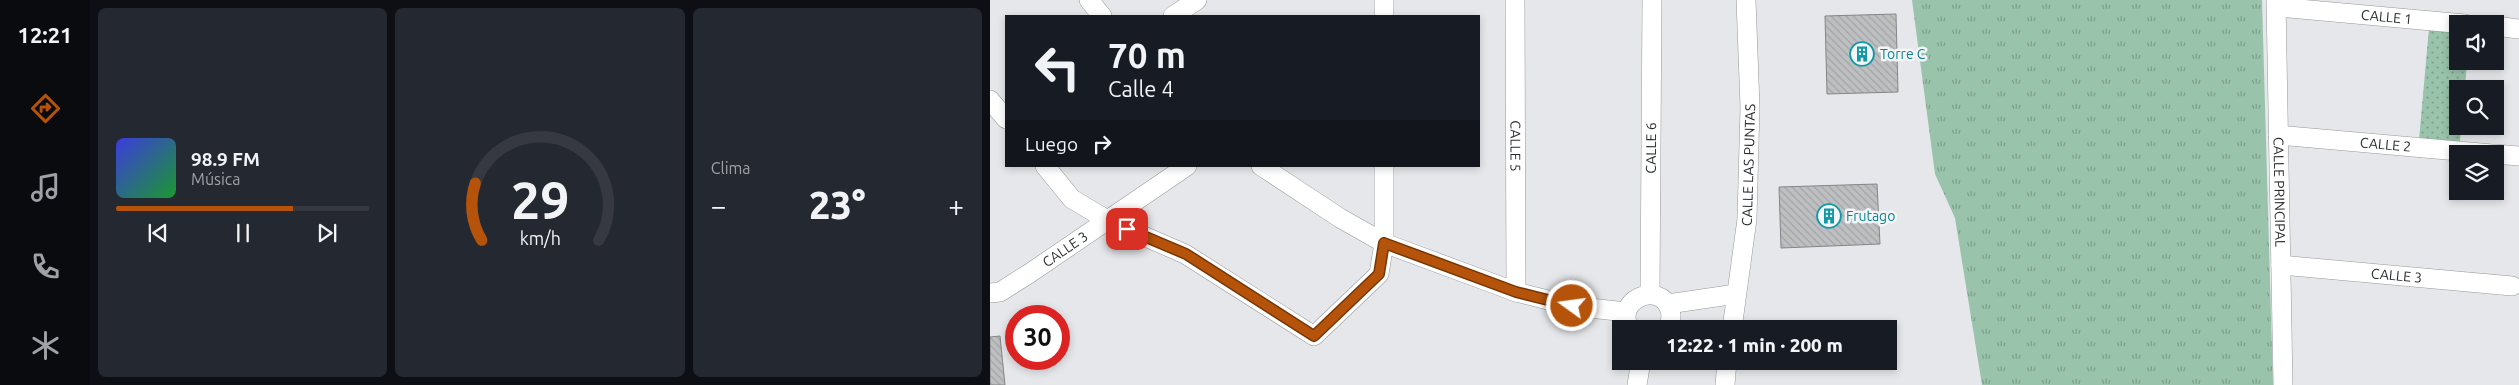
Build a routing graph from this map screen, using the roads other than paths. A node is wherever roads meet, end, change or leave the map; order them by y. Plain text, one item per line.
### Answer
1 (1089, 0) edge
2 (1197, 0) edge
3 (1384, 0) edge
4 (1515, 0) edge
5 (1652, 0) edge
6 (1746, 0) edge
7 (2276, 3) edge
8 (1101, 15) edge
9 (1174, 15) edge
10 (1384, 15) edge
11 (2449, 22) edge
12 (2504, 27) edge
13 (2519, 29) edge
14 (990, 100) edge
15 (1005, 118) edge
16 (2278, 136) junction
17 (2449, 150) edge
18 (2504, 155) edge
19 (2519, 156) edge
20 (1046, 167) edge
21 (1186, 167) edge
22 (1262, 167) edge
23 (1384, 167) edge
24 (1109, 221) junction
25 (1384, 243) junction
26 (2281, 265) junction
27 (2512, 286) dead end
28 (1516, 292) junction
29 (990, 294) edge
30 (1650, 294) junction
31 (1736, 294) junction
32 (1668, 304) junction
33 (1628, 320) edge
34 (1670, 320) edge
35 (1733, 320) edge
36 (1640, 370) edge
37 (1726, 370) edge
38 (1637, 385) edge
39 (1725, 385) edge
40 (2283, 385) edge

1 - 8 street
2 - 9 street
3 - 10 street
4 - 28 street, CALLE 5
5 - 30 street, CALLE 6
6 - 31 street, CALLE LAS PUNTAS
7 - 11 street, CALLE 1
7 - 16 street, CALLE PRINCIPAL
12 - 13 street
14 - 15 street
16 - 17 street, CALLE 2
16 - 26 street, CALLE PRINCIPAL
18 - 19 street, CALLE 2
20 - 24 street
21 - 24 street, CALLE 3
22 - 25 street
23 - 25 street
24 - 25 street
24 - 29 street, CALLE 3
25 - 28 street
26 - 27 street, CALLE 3
26 - 40 street, CALLE PRINCIPAL
28 - 33 street
30 - 32 street
30 - 33 street
31 - 32 street
31 - 35 street, CALLE LAS PUNTAS
32 - 34 street
36 - 38 street
37 - 39 street

